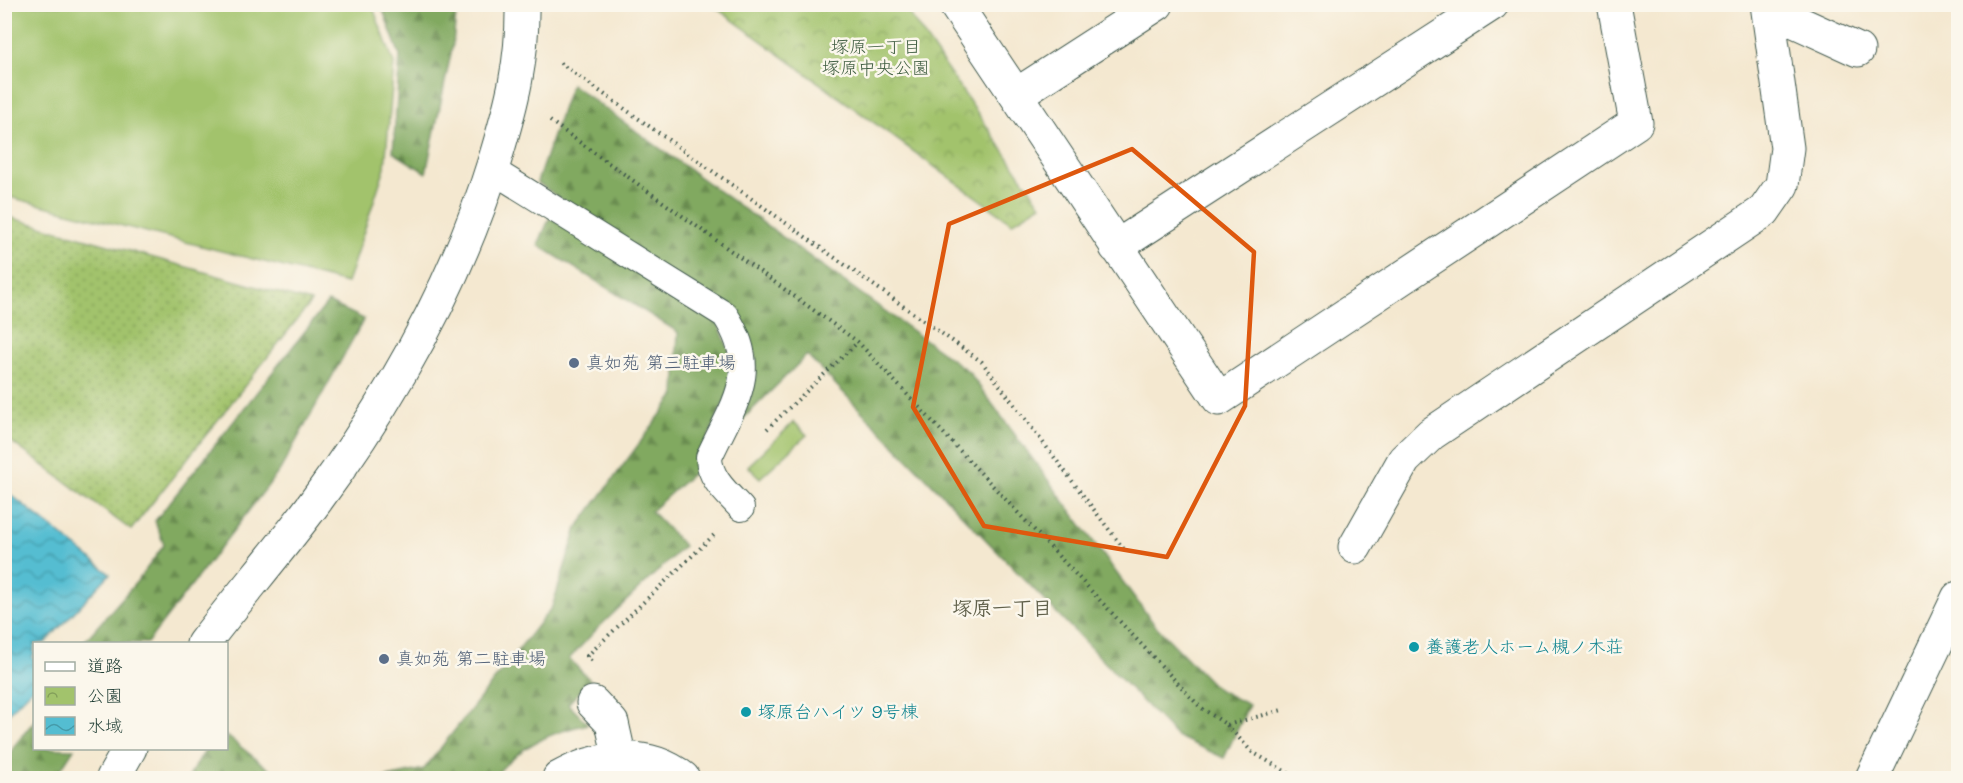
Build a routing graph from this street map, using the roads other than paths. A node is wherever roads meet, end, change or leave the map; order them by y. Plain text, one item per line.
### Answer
1 (522, 4) edge
2 (955, 4) edge
3 (1157, 4) edge
4 (1492, 4) edge
5 (1614, 4) edge
6 (1768, 7) edge
7 (1858, 50) dead end
8 (1016, 95) junction
9 (492, 170) junction
10 (1116, 247) junction
11 (741, 508) dead end
12 (1355, 547) dead end
13 (1959, 598) edge
14 (205, 642) edge
15 (593, 703) dead end
16 (129, 750) edge
17 (620, 759) junction
18 (113, 778) edge
19 (559, 778) edge
20 (683, 778) edge
21 (1872, 778) edge

1 - 9 street
2 - 8 street
3 - 8 street
4 - 10 street
5 - 10 street
6 - 7 street
6 - 12 street
8 - 10 street
9 - 11 lane
9 - 14 street
13 - 21 street
15 - 17 street
16 - 18 street
17 - 19 street
17 - 20 street

